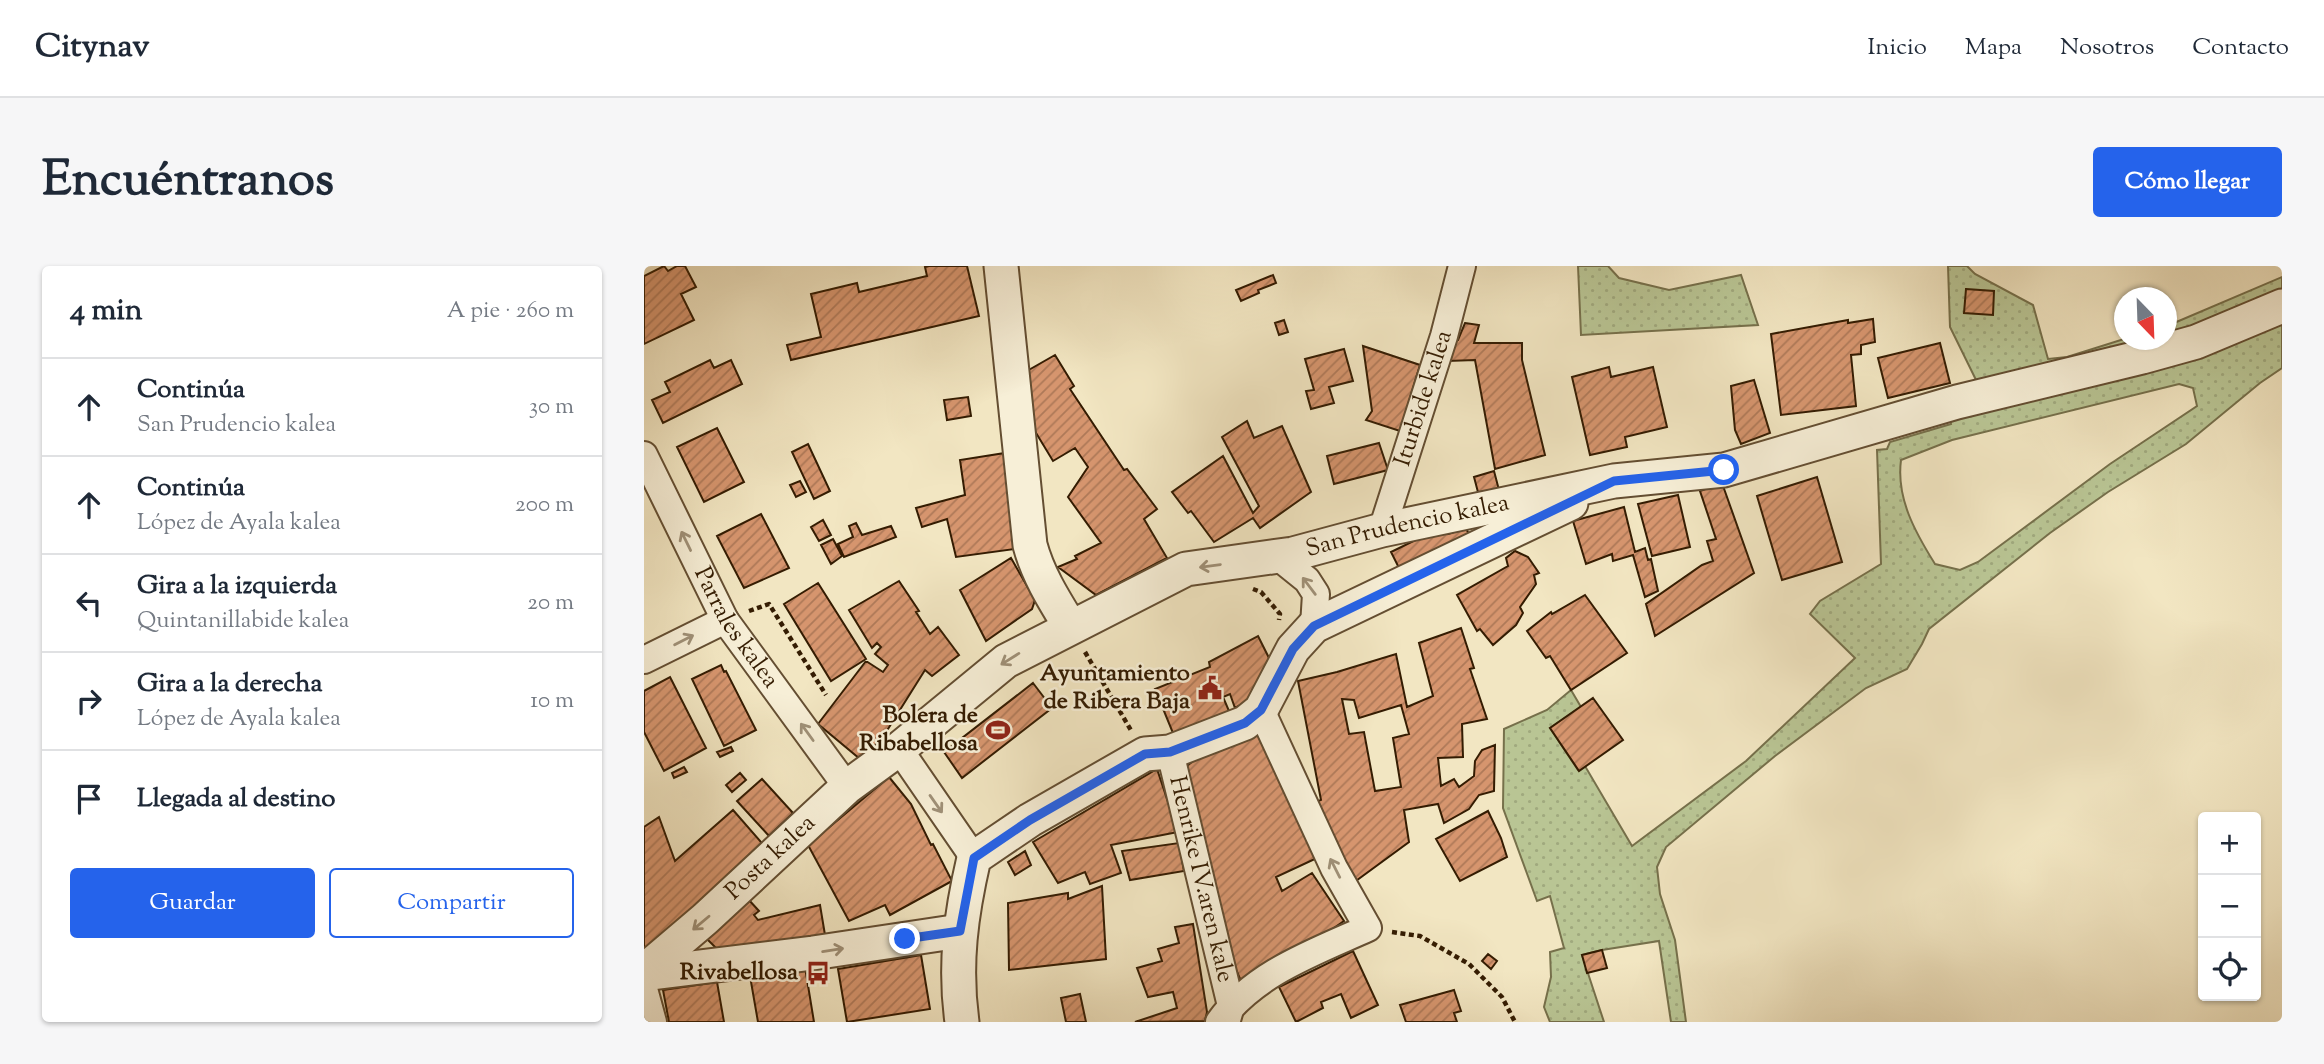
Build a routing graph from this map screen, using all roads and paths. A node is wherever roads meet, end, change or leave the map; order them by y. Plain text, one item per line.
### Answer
1 (1001, 266) edge
2 (1462, 266) edge
3 (2282, 306) edge
4 (644, 455) edge
5 (1614, 481) junction
6 (1381, 530) junction
7 (1277, 556) junction
8 (1248, 588) dead end
9 (725, 620) junction
10 (1314, 626) junction
11 (1083, 640) junction
12 (1290, 656) junction
13 (644, 660) edge
14 (826, 695) dead end
15 (1261, 710) junction
16 (900, 749) junction
17 (1158, 753) junction
18 (847, 787) junction
19 (974, 858) junction
20 (1367, 928) junction
21 (960, 931) junction
22 (644, 972) edge
23 (644, 989) edge
24 (1225, 1017) edge
25 (653, 1022) edge
26 (962, 1022) edge
27 (1515, 1022) edge

1 - 11 street
2 - 6 street, Iturbide kalea
3 - 5 street, San Prudencio kalea
9 -> 4 street, Parrales kalea
5 - 6 street, San Prudencio kalea
5 - 10 street
6 - 7 street, San Prudencio kalea
10 -> 7 street
7 -> 11 street, San Prudencio kalea
8 - 12 path
13 -> 9 street
9 - 14 path
18 -> 9 street, Parrales kalea
10 - 12 street
11 -> 16 street, San Prudencio kalea
11 - 17 path
12 - 15 street
15 - 17 street
20 -> 15 street
16 - 18 street, Posta kalea
16 -> 19 street
17 - 19 street
17 - 24 street, Henrike IV.aren kale
18 -> 22 street, Posta kalea
19 - 21 street
20 - 24 street
20 - 27 path
22 -> 21 street
21 - 26 street
23 - 25 street

